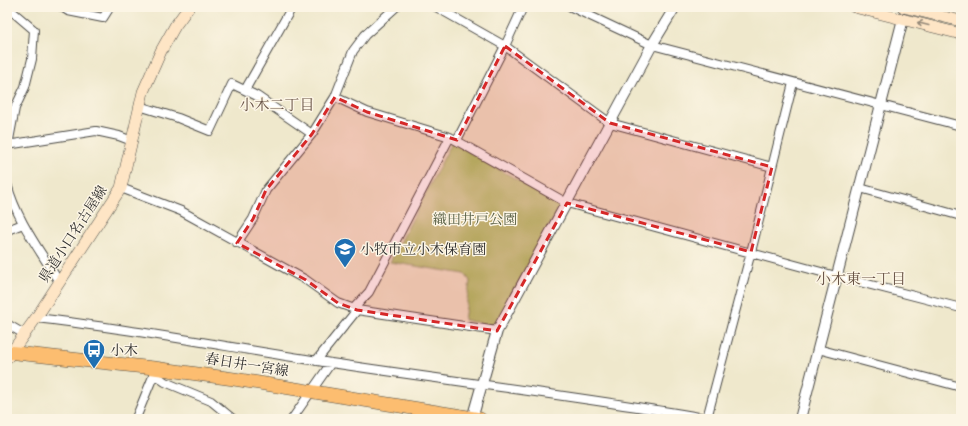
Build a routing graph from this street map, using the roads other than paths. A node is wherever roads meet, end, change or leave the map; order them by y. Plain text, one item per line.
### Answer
1 (7, 7) edge
2 (62, 7) edge
3 (110, 7) edge
4 (189, 7) edge
5 (292, 7) edge
6 (396, 7) edge
7 (436, 7) edge
8 (523, 7) edge
9 (571, 7) edge
10 (675, 7) edge
11 (854, 7) edge
12 (905, 7) edge
13 (903, 19) junction
14 (961, 21) edge
15 (961, 34) edge
16 (505, 46) junction
17 (652, 46) junction
18 (793, 83) junction
19 (245, 90) junction
20 (335, 97) junction
21 (880, 105) junction
22 (139, 106) junction
23 (610, 123) junction
24 (961, 126) edge
25 (312, 134) junction
26 (454, 139) junction
27 (132, 141) junction
28 (7, 145) edge
29 (772, 167) junction
30 (7, 184) edge
31 (121, 188) junction
32 (860, 188) junction
33 (567, 203) junction
34 (961, 216) edge
35 (23, 224) junction
36 (7, 227) edge
37 (238, 243) junction
38 (751, 252) junction
39 (836, 276) junction
40 (59, 282) junction
41 (961, 308) edge
42 (355, 309) junction
43 (36, 318) junction
44 (7, 324) edge
45 (497, 331) junction
46 (24, 334) junction
47 (818, 349) junction
48 (8, 354) edge
49 (316, 361) junction
50 (331, 363) junction
51 (154, 371) junction
52 (481, 385) junction
53 (961, 387) edge
54 (311, 392) junction
55 (137, 419) edge
56 (233, 419) edge
57 (292, 419) edge
58 (475, 419) edge
59 (709, 419) edge
60 (800, 419) edge

1 - 28 street
2 - 3 street
4 - 22 main road, 県道小口名古屋線
5 - 19 street
6 - 20 street
7 - 16 street
8 - 16 street
9 - 17 street
10 - 17 street
11 - 13 main road
12 - 14 main road
15 -> 13 main road
13 - 21 street
16 - 23 street
16 - 26 street
17 - 18 street
17 - 23 street
18 - 21 street
18 - 29 street
19 - 22 street
19 - 25 street
20 - 25 street
20 - 26 street
21 - 24 street
21 - 32 street
22 - 27 main road, 県道小口名古屋線
23 - 29 street
23 - 33 street
25 - 37 street
26 - 33 street
26 - 42 street
27 - 28 street
27 - 31 main road, 県道小口名古屋線
29 - 38 street
30 - 35 street
31 - 37 street
31 - 40 main road, 県道小口名古屋線
32 - 34 street
32 - 39 street
33 - 38 street
33 - 45 street
35 - 36 street
35 - 40 street
37 - 42 street
38 - 39 street
38 - 59 street
39 - 41 street
39 - 47 street
40 - 43 main road, 県道小口名古屋線
42 - 45 street
42 - 49 street
43 - 46 main road, 県道小口名古屋線
43 - 49 street
44 - 46 street
45 - 52 street
46 - 48 main road, 県道小口名古屋線
47 - 53 street
47 - 60 street
48 - 51 main road, 春日井一宮線
49 - 50 street
50 - 52 street
50 - 54 street
51 - 54 main road, 春日井一宮線
51 - 55 street
51 - 56 street
52 - 58 street
52 - 59 street
54 - 57 street
54 - 58 main road, 春日井一宮線

